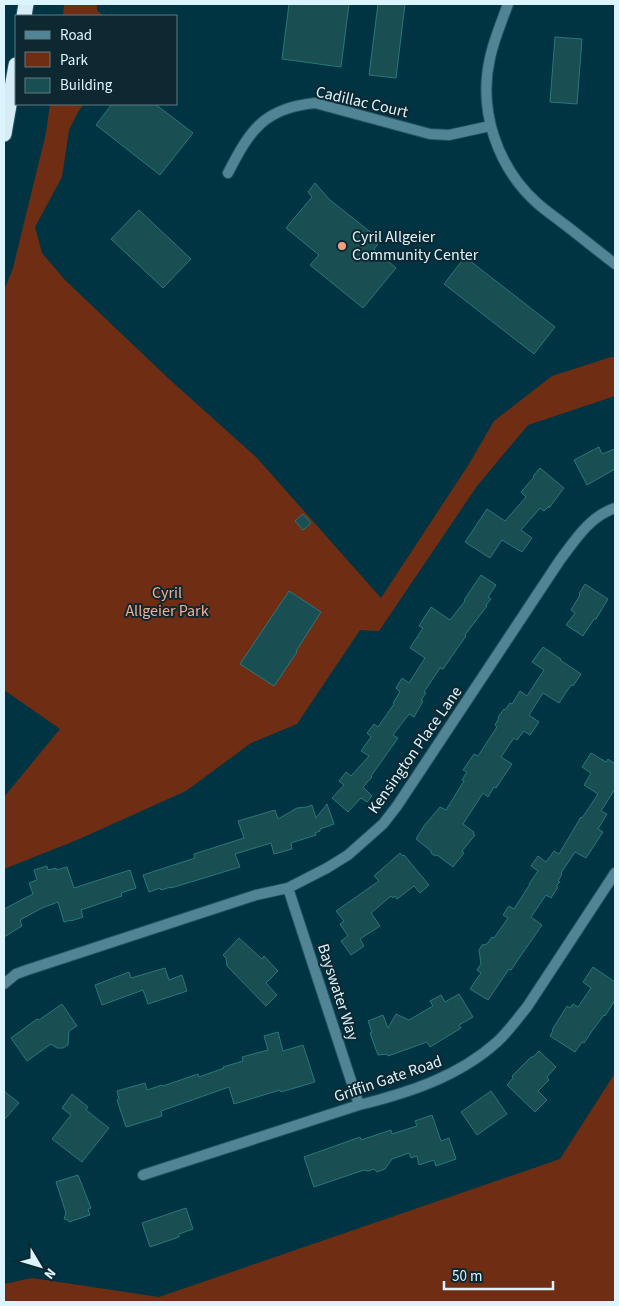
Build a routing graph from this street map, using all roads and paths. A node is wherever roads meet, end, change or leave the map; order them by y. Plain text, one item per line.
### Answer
1 (508, 4) edge
2 (15, 71) edge
3 (490, 126) junction
4 (4, 134) edge
5 (228, 173) dead end
6 (615, 264) edge
7 (615, 508) edge
8 (615, 873) edge
9 (288, 888) junction
10 (4, 984) edge
11 (359, 1105) junction
12 (143, 1175) dead end

1 - 3 street
2 - 4 highway
3 - 5 street, Cadillac Court
3 - 6 street
7 - 9 street, Kensington Place Lane
8 - 11 street, Griffin Gate Road
9 - 10 street, Kensington Place Lane
9 - 11 street, Bayswater Way
11 - 12 street, Griffin Gate Road

